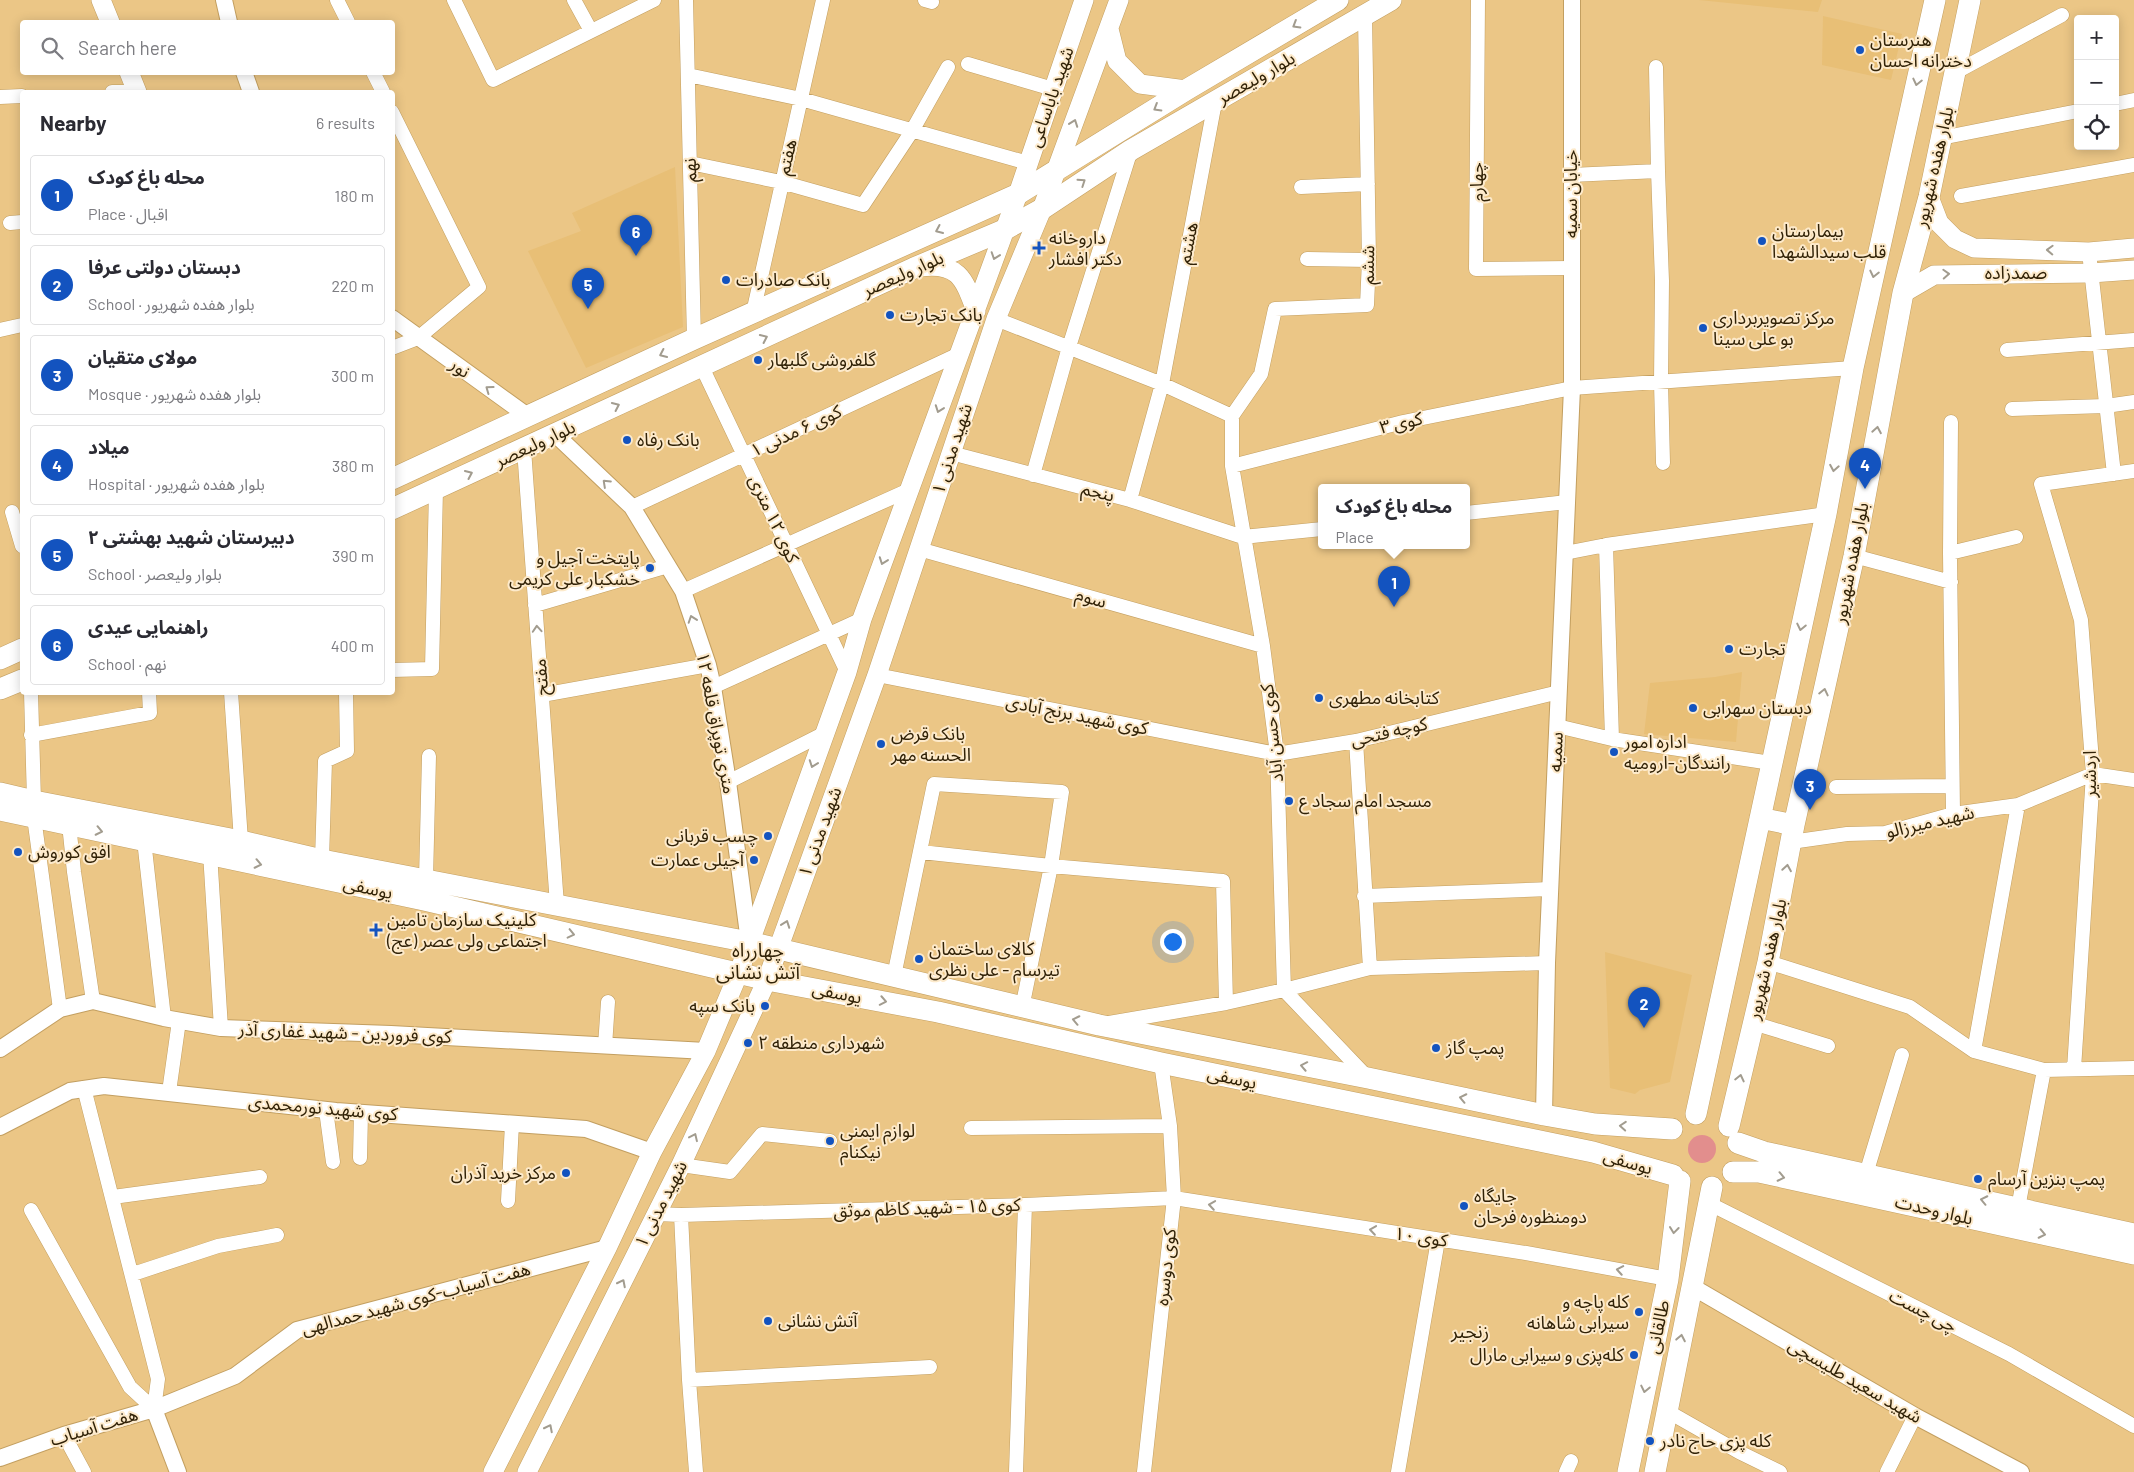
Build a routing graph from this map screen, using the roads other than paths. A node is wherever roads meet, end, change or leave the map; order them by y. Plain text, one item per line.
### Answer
1 (101, 0) edge
2 (224, 0) edge
3 (337, 0) edge
4 (454, 0) edge
5 (574, 0) edge
6 (654, 0) edge
7 (686, 0) edge
8 (823, 0) edge
9 (1084, 0) edge
10 (1119, 0) edge
11 (1338, 0) edge
12 (1391, 0) edge
13 (1478, 0) edge
14 (1572, 0) edge
15 (1935, 0) edge
16 (1970, 0) edge
17 (2062, 15) dead end
18 (1365, 16) junction
19 (109, 20) edge
20 (229, 20) edge
21 (347, 20) edge
22 (1109, 29) junction
23 (591, 31) junction
24 (968, 64) dead end
25 (948, 67) dead end
26 (1656, 67) dead end
27 (1956, 72) junction
28 (130, 75) edge
29 (245, 75) edge
30 (374, 75) edge
31 (688, 76) junction
32 (1053, 89) junction
33 (135, 90) edge
34 (250, 90) edge
35 (382, 90) edge
36 (1186, 90) junction
37 (20, 96) edge
38 (0, 97) edge
39 (801, 99) junction
40 (2134, 100) edge
41 (1215, 102) junction
42 (2119, 103) edge
43 (2074, 112) edge
44 (395, 118) edge
45 (912, 131) junction
46 (1941, 138) junction
47 (1131, 150) junction
48 (690, 163) junction
49 (1028, 163) junction
50 (2134, 164) edge
51 (1057, 169) junction
52 (1658, 171) junction
53 (1571, 175) junction
54 (781, 182) junction
55 (1368, 184) junction
56 (1301, 187) dead end
57 (1018, 194) junction
58 (1961, 196) dead end
59 (1929, 197) junction
60 (1042, 209) junction
61 (1004, 230) junction
62 (2134, 248) edge
63 (2089, 252) junction
64 (1307, 259) dead end
65 (1369, 260) junction
66 (914, 268) junction
67 (1571, 268) junction
68 (2134, 270) edge
69 (2091, 273) junction
70 (1903, 293) junction
71 (976, 311) junction
72 (753, 313) junction
73 (996, 318) junction
74 (395, 320) edge
75 (20, 325) edge
76 (0, 330) edge
77 (418, 338) junction
78 (694, 339) junction
79 (2134, 340) edge
80 (2099, 343) junction
81 (395, 347) edge
82 (1069, 347) junction
83 (2008, 350) dead end
84 (959, 354) junction
85 (702, 367) junction
86 (1853, 368) junction
87 (1661, 382) junction
88 (1162, 384) junction
89 (1572, 388) junction
90 (2134, 402) edge
91 (2106, 406) junction
92 (2012, 409) dead end
93 (1232, 416) junction
94 (529, 417) junction
95 (1950, 422) dead end
96 (555, 434) junction
97 (524, 449) junction
98 (951, 453) junction
99 (744, 455) junction
100 (1663, 464) dead end
101 (1232, 466) junction
102 (2134, 471) edge
103 (2114, 474) junction
104 (1033, 475) junction
105 (395, 478) edge
106 (436, 489) junction
107 (909, 490) junction
108 (1130, 500) junction
109 (1567, 502) junction
110 (632, 507) junction
111 (395, 508) edge
112 (12, 512) dead end
113 (1470, 513) edge
114 (1826, 514) junction
115 (1318, 528) edge
116 (1243, 537) junction
117 (2016, 537) dead end
118 (20, 539) edge
119 (786, 545) junction
120 (1606, 545) junction
121 (920, 549) junction
122 (1565, 553) junction
123 (1950, 554) junction
124 (1854, 556) junction
125 (668, 566) junction
126 (1951, 582) junction
127 (682, 591) junction
128 (535, 605) junction
129 (862, 619) junction
130 (891, 631) junction
131 (829, 634) junction
132 (1263, 646) junction
133 (20, 650) edge
134 (0, 659) edge
135 (708, 665) junction
136 (395, 670) edge
137 (847, 672) junction
138 (877, 675) junction
139 (20, 681) edge
140 (713, 687) junction
141 (0, 690) edge
142 (1559, 692) junction
143 (31, 695) edge
144 (149, 695) edge
145 (231, 695) edge
146 (346, 695) edge
147 (542, 695) junction
148 (1557, 726) junction
149 (825, 732) junction
150 (31, 735) junction
151 (1612, 739) junction
152 (1356, 741) junction
153 (1277, 754) junction
154 (429, 756) dead end
155 (1771, 763) junction
156 (2093, 774) junction
157 (2134, 780) edge
158 (728, 782) junction
159 (1951, 786) junction
160 (1836, 787) dead end
161 (0, 793) edge
162 (2018, 805) junction
163 (34, 809) junction
164 (0, 810) edge
165 (1953, 814) junction
166 (1760, 818) junction
167 (69, 824) junction
168 (1793, 834) junction
169 (144, 840) junction
170 (241, 841) junction
171 (921, 852) junction
172 (210, 853) junction
173 (322, 860) junction
174 (1051, 866) junction
175 (426, 879) junction
176 (1551, 889) junction
177 (1364, 896) junction
178 (424, 900) junction
179 (557, 905) junction
180 (749, 942) junction
181 (777, 948) junction
182 (1768, 962) junction
183 (1547, 963) junction
184 (1370, 968) junction
185 (739, 972) junction
186 (894, 976) junction
187 (767, 980) junction
188 (944, 988) junction
189 (1284, 990) junction
190 (93, 1001) junction
191 (608, 1002) dead end
192 (1226, 1003) junction
193 (1022, 1008) junction
194 (60, 1009) junction
195 (938, 1012) junction
196 (172, 1020) junction
197 (1753, 1023) junction
198 (1099, 1025) junction
199 (222, 1028) junction
200 (606, 1046) junction
201 (1828, 1046) dead end
202 (0, 1049) edge
203 (1974, 1051) junction
204 (706, 1052) junction
205 (1902, 1055) dead end
206 (1160, 1063) junction
207 (2134, 1068) edge
208 (2074, 1069) junction
209 (2044, 1070) junction
210 (1368, 1078) junction
211 (84, 1088) junction
212 (169, 1092) junction
213 (326, 1110) junction
214 (361, 1113) junction
215 (1696, 1114) junction
216 (1544, 1115) junction
217 (512, 1124) junction
218 (1595, 1124) junction
219 (1170, 1126) junction
220 (0, 1128) edge
221 (971, 1128) dead end
222 (1734, 1134) junction
223 (830, 1141) dead end
224 (652, 1152) junction
225 (1592, 1152) junction
226 (360, 1158) dead end
227 (1671, 1158) junction
228 (333, 1162) dead end
229 (681, 1165) junction
230 (1733, 1172) junction
231 (1866, 1174) junction
232 (260, 1177) dead end
233 (1710, 1195) junction
234 (113, 1197) junction
235 (1174, 1198) junction
236 (508, 1201) dead end
237 (629, 1202) junction
238 (1024, 1205) junction
239 (31, 1210) dead end
240 (656, 1214) junction
241 (681, 1215) junction
242 (2015, 1218) junction
243 (277, 1234) dead end
244 (2134, 1234) edge
245 (1438, 1240) junction
246 (607, 1248) junction
247 (2134, 1254) edge
248 (133, 1274) junction
249 (1668, 1279) junction
250 (1691, 1286) junction
251 (930, 1367) dead end
252 (689, 1380) junction
253 (154, 1409) junction
254 (1667, 1411) junction
255 (1915, 1416) junction
256 (2134, 1426) edge
257 (64, 1435) junction
258 (0, 1458) edge
259 (1997, 1465) edge
260 (84, 1472) edge
261 (178, 1472) edge
262 (494, 1472) edge
263 (527, 1472) edge
264 (696, 1472) edge
265 (1016, 1472) edge
266 (1144, 1472) edge
267 (1398, 1472) edge
268 (1628, 1472) edge
269 (1655, 1472) edge
270 (1780, 1472) edge
271 (1887, 1472) edge
272 (2021, 1472) edge

1 - 19 main road
2 - 20 street
3 - 21 street
4 - 23 street
5 - 23 street
6 - 23 street
7 - 31 street, نهم
8 - 39 street, هفتم
9 - 32 main road, شهید باباساعی
10 - 22 main road, شهید باباساعی
11 -> 36 main road, بلوار ولیعصر
12 - 18 main road, بلوار ولیعصر
13 - 67 street, چهارم
14 - 53 street, خیابان سمیه
15 -> 86 main road, بلوار هفده شهریور
16 - 27 main road, بلوار هفده شهریور
17 - 27 street
18 - 41 main road, بلوار ولیعصر
18 - 55 street, ششم
22 - 36 main road
51 -> 22 main road, شهید باباساعی
24 - 32 street
25 - 45 street
26 - 52 street
27 - 46 main road, بلوار هفده شهریور
28 - 33 main road
29 - 34 street
30 - 35 street
31 - 39 street
31 - 48 street, نهم
32 - 49 main road, شهید باباساعی
36 -> 51 main road, بلوار ولیعصر
37 - 38 street
39 - 45 street
39 - 54 street, هفتم
40 - 42 street
41 - 47 main road, بلوار ولیعصر
41 - 88 street, هشتم
43 - 46 street
44 - 77 street
45 - 49 street
45 - 54 street
46 - 59 main road, بلوار هفده شهریور
60 -> 47 main road, بلوار ولیعصر
47 - 82 street
48 - 54 street
48 - 78 street, نهم
49 - 57 main road, شهید باباساعی
50 - 58 street
51 - 57 main road, بلوار ولیعصر
51 - 60 main road, شهید مدنی ۱
52 - 53 street
52 - 87 street
53 - 67 street, خیابان سمیه
54 - 72 street, هفتم
55 - 56 street
55 - 65 street, ششم
57 - 61 main road, شهید مدنی ۱
57 -> 72 main road, بلوار ولیعصر
63 -> 59 main road, صمدزاده
59 - 70 main road, بلوار هفده شهریور
60 - 61 main road, بلوار ولیعصر
60 - 73 main road, شهید مدنی ۱
61 - 66 main road, بلوار ولیعصر
61 -> 71 main road, شهید مدنی ۱
62 - 63 main road, صمدزاده
63 - 69 street
64 - 65 street
65 - 93 street, ششم
66 - 71 main road
85 -> 66 main road, بلوار ولیعصر
67 - 89 street, خیابان سمیه
68 - 69 main road, صمدزاده
70 -> 69 main road, صمدزاده
69 - 80 street
124 -> 70 main road, بلوار هفده شهریور
71 - 84 main road, شهید مدنی ۱
72 - 78 main road, بلوار ولیعصر
73 - 82 street
73 - 98 main road, شهید مدنی ۱
74 - 77 street, نور
75 - 76 street
77 - 81 street
94 -> 77 street, نور
78 -> 94 main road, بلوار ولیعصر
79 - 80 street
80 - 83 street
80 - 91 street
82 - 88 street
82 - 104 street
84 - 99 street, کوی ۶ مدنی ۱
84 -> 107 main road, شهید مدنی ۱
96 -> 85 main road, بلوار ولیعصر
85 - 99 street, کوی ۱۲ متری
86 - 87 street, کوی ۳
86 -> 114 main road, بلوار هفده شهریور
87 - 89 street, کوی ۳
87 - 100 street
88 - 93 street
88 - 108 street, هشتم
89 - 101 street, کوی ۳
89 - 109 street, سمیه
90 - 91 street
91 - 92 street
91 - 103 street
93 - 101 street, کوی حسن آباد
94 - 96 main road
94 - 105 main road, بلوار ولیعصر
95 - 123 street
96 - 97 main road, بلوار ولیعصر
110 -> 96 street, ۱۲ متری توپراق قلعه
106 -> 97 main road, بلوار ولیعصر
97 - 128 street, مفتح
98 - 104 street, پنجم
98 - 121 main road, شهید مدنی ۱
99 - 110 street, کوی ۶ مدنی ۱
99 - 119 street, کوی ۱۲ متری
101 - 116 street, کوی حسن آباد
102 - 103 street
103 - 156 street, اردشیر
104 - 108 street, پنجم
106 - 111 main road, بلوار ولیعصر
106 - 136 street
107 - 119 street
107 -> 129 main road, شهید مدنی ۱
108 - 116 street, پنجم
109 - 113 street
109 - 122 street, سمیه
110 - 125 street, ۱۲ متری توپراق قلعه
112 - 118 street
114 - 120 street
114 -> 155 main road, بلوار هفده شهریور
115 - 116 street
116 - 132 street, کوی حسن آباد
117 - 123 street
119 - 127 street
119 - 131 street, کوی ۱۲ متری
120 - 122 street
120 - 151 street
121 - 130 main road, شهید مدنی ۱
121 - 132 street, سوم
122 - 142 street, سمیه
123 - 126 street
124 - 126 street
168 -> 124 main road, بلوار هفده شهریور
125 - 127 street, ۱۲ متری توپراق قلعه
125 - 128 street
126 - 159 street
135 -> 127 street, ۱۲ متری توپراق قلعه
147 -> 128 street, مفتح
129 - 130 main road
129 - 131 street
129 - 137 main road, شهید مدنی ۱
130 - 138 main road, شهید مدنی ۱
131 - 137 street, کوی ۱۲ متری
131 - 140 street
132 - 153 street, کوی حسن آباد
133 - 134 main road
135 - 140 street, ۱۲ متری توپراق قلعه
135 - 147 street
137 - 149 main road, شهید مدنی ۱
138 - 153 street, کوی شهید برنج آبادی
181 -> 138 main road, شهید مدنی ۱
139 - 141 main road
140 - 158 street, ۱۲ متری توپراق قلعه
142 - 148 street, سمیه
142 - 152 street, کوچه فتحی
143 - 150 street
144 - 150 street
145 - 170 street
146 - 173 street
147 - 179 street, مفتح
148 - 151 street
148 - 176 street, سمیه
149 - 158 street
149 -> 180 main road, شهید مدنی ۱
150 - 163 street
151 - 155 street
152 - 153 street, کوچه فتحی
152 - 177 street
153 - 189 street, کوی حسن آباد
154 - 175 street
155 - 166 main road, بلوار هفده شهریور
156 - 157 street
156 - 162 street, شهید میرزالو
156 - 208 street, اردشیر
158 - 180 street, ۱۲ متری توپراق قلعه
159 - 160 street
159 - 165 street
161 - 163 main road, یوسفی
162 - 165 street, شهید میرزالو
162 - 203 street
163 - 164 main road, یوسفی
163 - 167 main road, یوسفی
163 - 170 main road, یوسفی
163 - 194 street
165 - 168 street, شهید میرزالو
166 - 168 main road
166 - 215 main road, بلوار هفده شهریور
167 -> 169 main road, یوسفی
167 - 190 street
182 -> 168 main road, بلوار هفده شهریور
169 - 172 main road, یوسفی
169 - 196 street
170 - 173 main road, یوسفی
171 - 174 street
171 - 174 street
171 - 186 street
172 -> 178 main road, یوسفی
172 - 199 street
173 - 175 main road, یوسفی
174 - 192 street
174 - 193 street
175 - 178 main road
175 - 179 main road, یوسفی
176 - 177 street
176 - 183 street, سمیه
177 - 184 street
178 -> 185 main road, یوسفی
179 - 180 main road, یوسفی
180 - 181 main road, یوسفی
180 - 185 main road, شهید مدنی ۱
181 - 186 main road, یوسفی
181 - 187 main road, شهید مدنی ۱
182 - 197 main road, بلوار هفده شهریور
182 - 203 street
183 - 184 street
183 - 216 street, سمیه
184 - 189 street
185 - 187 main road, یوسفی
185 - 204 main road, شهید مدنی ۱
186 - 188 main road, یوسفی
187 -> 195 main road, یوسفی
229 -> 187 main road, شهید مدنی ۱
188 - 193 main road, یوسفی
188 - 195 main road
189 - 192 street
189 - 210 street
190 - 194 street, کوی فروردین - شهید غفاری آذر
190 - 196 street, کوی فروردین - شهید غفاری آذر
191 - 200 street
192 - 198 street
198 -> 193 main road, یوسفی
194 - 202 street, کوی فروردین - شهید غفاری آذر
195 - 206 main road, یوسفی
196 - 199 street, کوی فروردین - شهید غفاری آذر
196 - 212 street
197 - 201 street
222 -> 197 main road, بلوار هفده شهریور
210 -> 198 main road, یوسفی
199 - 200 street, کوی فروردین - شهید غفاری آذر
200 - 204 street, کوی فروردین - شهید غفاری آذر
203 - 209 street
204 - 224 main road, شهید مدنی ۱
205 - 231 street
206 - 219 street, کوی دوسره
206 - 225 main road, یوسفی
207 - 208 street
208 - 209 street
209 - 242 street
216 -> 210 main road, یوسفی
211 - 212 street, کوی شهید نورمحمدی
211 - 220 street, کوی شهید نورمحمدی
211 - 234 street
212 - 213 street, کوی شهید نورمحمدی
213 - 214 street, کوی شهید نورمحمدی
213 - 228 street
214 - 217 street, کوی شهید نورمحمدی
214 - 226 street
215 - 222 main road
215 - 227 main road
216 - 218 main road, یوسفی
217 - 224 street, کوی شهید نورمحمدی
217 - 236 street
218 - 225 main road
227 -> 218 main road, یوسفی
219 - 221 street
219 - 235 street, کوی دوسره
222 - 230 main road
222 - 231 main road, بلوار وحدت
223 - 229 street
224 - 229 main road
224 - 237 main road, شهید مدنی ۱
225 - 227 main road, یوسفی
227 - 233 main road
227 -> 249 main road, طالقانی
229 - 240 main road, شهید مدنی ۱
230 - 233 main road
230 -> 242 main road, بلوار وحدت
242 -> 231 main road, بلوار وحدت
232 - 234 street
233 - 250 main road, طالقانی
233 - 256 street, چی چست
234 - 248 street
235 - 238 street, کوی ۱۵ - شهید کاظم موثق
245 -> 235 street, کوی ۱۰
235 - 266 street, کوی دوسره
237 - 240 main road
237 - 246 main road, شهید مدنی ۱
238 - 241 street, کوی ۱۵ - شهید کاظم موثق
238 - 265 street
239 - 253 street
240 - 241 street, کوی ۱۵ - شهید کاظم موثق
263 -> 240 main road, شهید مدنی ۱
241 - 252 street
242 - 244 main road, بلوار وحدت
242 -> 247 main road, بلوار وحدت
243 - 248 street
249 -> 245 street, کوی ۱۰
245 - 267 street
246 - 253 street, هفت آسیاب-کوی شهید حمدالهی
246 - 262 main road, شهید مدنی ۱
248 - 253 street
249 -> 268 main road, طالقانی
254 -> 250 main road, طالقانی
250 - 255 street, شهید سعید طلیسچی
251 - 252 street
252 - 264 street
253 - 257 street, هفت آسیاب
253 - 261 street, هفت آسیاب
254 - 269 main road, طالقانی
254 - 270 street
255 - 259 street, شهید سعید طلیسچی
255 - 271 street
257 - 258 street, هفت آسیاب
257 - 260 street
259 - 272 street, شهید سعید طلیسچی

